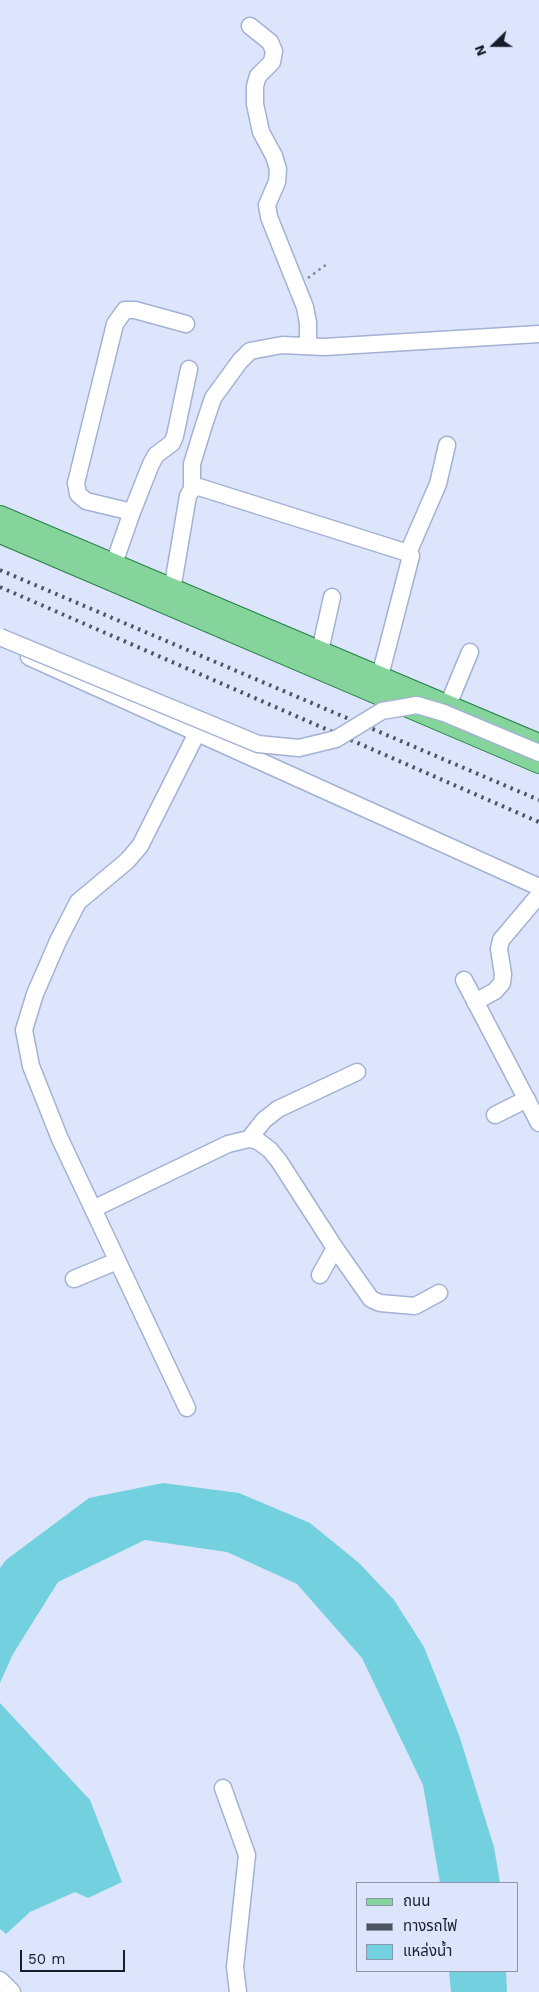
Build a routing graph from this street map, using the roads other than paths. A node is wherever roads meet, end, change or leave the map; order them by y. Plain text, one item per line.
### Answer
1 (250, 26) dead end
2 (186, 324) dead end
3 (539, 334) edge
4 (308, 346) junction
5 (189, 369) dead end
6 (446, 445) dead end
7 (192, 489) junction
8 (132, 512) junction
9 (0, 516) edge
10 (0, 533) edge
11 (408, 553) junction
12 (112, 572) junction
13 (172, 590) junction
14 (332, 596) dead end
15 (0, 638) edge
16 (0, 644) edge
17 (320, 651) junction
18 (470, 652) dead end
19 (380, 676) junction
20 (448, 705) junction
21 (197, 733) junction
22 (539, 744) edge
23 (539, 753) edge
24 (539, 763) edge
25 (539, 887) edge
26 (539, 895) edge
27 (464, 980) dead end
28 (475, 1002) junction
29 (356, 1072) dead end
30 (527, 1099) junction
31 (495, 1115) dead end
32 (539, 1123) edge
33 (249, 1139) junction
34 (93, 1209) junction
35 (335, 1248) junction
36 (116, 1261) junction
37 (320, 1275) dead end
38 (74, 1279) dead end
39 (439, 1294) dead end
40 (187, 1408) dead end
41 (223, 1788) dead end
42 (0, 1980) edge
43 (12, 1992) edge
44 (238, 1992) edge

1 - 4 street
2 - 8 street
3 - 4 street
4 - 7 street
5 - 8 street
6 - 11 street
7 - 11 street
7 - 13 street
8 - 12 street
9 - 12 main road
10 - 12 main road
11 - 19 street
12 - 13 main road
12 - 24 main road
13 - 17 main road
14 - 17 street
15 - 23 street, bridge
16 - 21 street
17 - 19 main road
18 - 20 street
19 - 20 main road
20 - 22 main road
21 - 25 street
21 - 34 street
26 - 28 street
27 - 28 street
28 - 30 street
29 - 33 street
30 - 31 street
30 - 32 street
33 - 34 street
33 - 35 street
34 - 36 street
35 - 37 street
35 - 39 street
36 - 38 street
36 - 40 street
41 - 44 street
42 - 43 street

